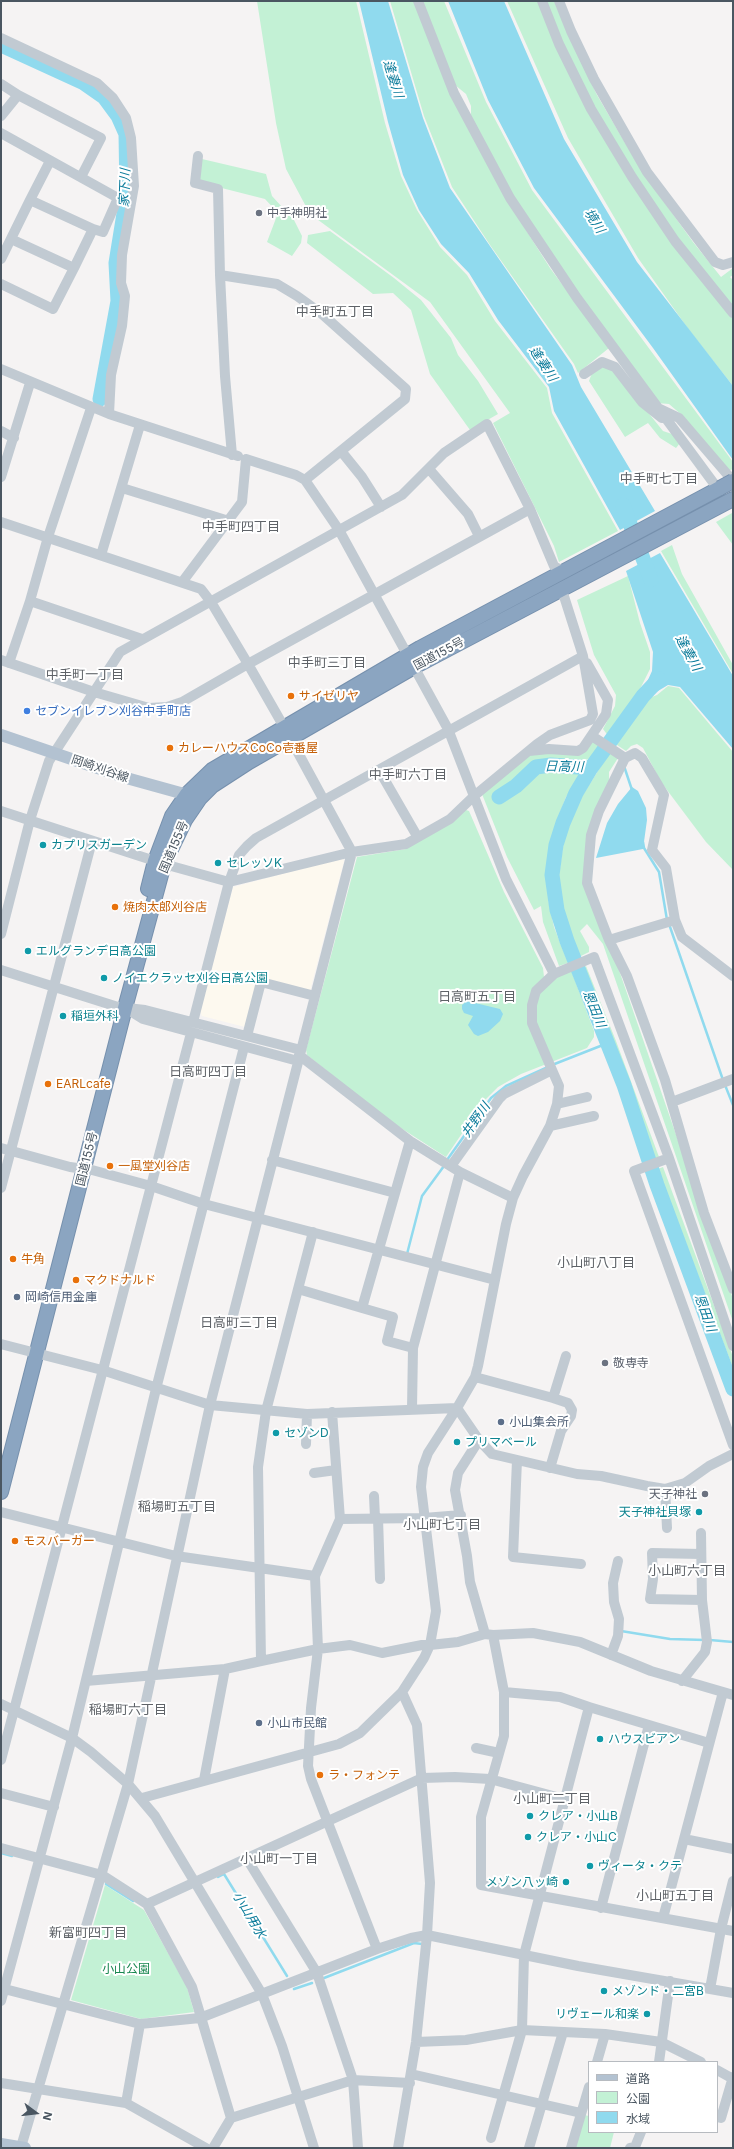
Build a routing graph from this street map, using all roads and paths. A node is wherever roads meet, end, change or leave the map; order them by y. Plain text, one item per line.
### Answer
1 (418, 1) edge
2 (542, 1) edge
3 (559, 1) edge
4 (1, 38) edge
5 (1, 84) edge
6 (18, 95) junction
7 (1, 116) edge
8 (1, 132) edge
9 (198, 156) dead end
10 (50, 161) junction
11 (81, 177) junction
12 (30, 200) junction
13 (93, 229) junction
14 (6, 245) edge
15 (1, 259) edge
16 (733, 262) edge
17 (74, 268) junction
18 (220, 275) junction
19 (1, 284) edge
20 (733, 313) edge
21 (1, 369) edge
22 (584, 374) dead end
23 (30, 382) junction
24 (91, 408) junction
25 (658, 408) junction
26 (108, 414) junction
27 (667, 421) junction
28 (140, 425) junction
29 (1, 431) edge
30 (14, 438) junction
31 (341, 451) junction
32 (232, 454) junction
33 (246, 459) junction
34 (429, 469) junction
35 (1, 477) edge
36 (305, 480) junction
37 (733, 481) edge
38 (409, 487) junction
39 (122, 488) junction
40 (718, 489) junction
41 (415, 497) dead end
42 (730, 503) edge
43 (381, 507) junction
44 (530, 509) junction
45 (229, 521) junction
46 (1, 522) edge
47 (339, 530) junction
48 (479, 536) junction
49 (48, 537) junction
50 (101, 555) junction
51 (564, 572) junction
52 (183, 581) junction
53 (565, 588) junction
54 (375, 594) junction
55 (30, 601) junction
56 (211, 602) junction
57 (142, 640) junction
58 (583, 656) junction
59 (5, 661) edge
60 (411, 662) junction
61 (248, 664) junction
62 (94, 692) junction
63 (448, 730) junction
64 (287, 733) junction
65 (1, 735) edge
66 (592, 736) junction
67 (54, 752) junction
68 (527, 752) junction
69 (625, 758) junction
70 (379, 770) junction
71 (187, 794) junction
72 (474, 796) junction
73 (200, 798) junction
74 (324, 800) junction
75 (1, 811) edge
76 (30, 820) junction
77 (417, 836) junction
78 (92, 840) junction
79 (352, 852) junction
80 (160, 862) junction
81 (229, 882) junction
82 (674, 920) junction
83 (1, 934) edge
84 (609, 940) junction
85 (1, 970) edge
86 (558, 972) junction
87 (733, 976) edge
88 (54, 987) junction
89 (315, 996) junction
90 (121, 1007) junction
91 (193, 1022) junction
92 (191, 1033) junction
93 (247, 1036) junction
94 (244, 1047) junction
95 (299, 1056) junction
96 (551, 1067) junction
97 (731, 1080) edge
98 (587, 1097) dead end
99 (672, 1102) junction
100 (557, 1104) junction
101 (594, 1116) dead end
102 (550, 1126) junction
103 (410, 1141) junction
104 (6, 1150) edge
105 (669, 1158) junction
106 (272, 1160) junction
107 (450, 1166) junction
108 (80, 1168) junction
109 (150, 1186) junction
110 (1, 1188) edge
111 (395, 1193) junction
112 (513, 1198) junction
113 (204, 1204) junction
114 (257, 1218) junction
115 (313, 1232) junction
116 (378, 1250) junction
117 (435, 1264) junction
118 (495, 1280) junction
119 (298, 1289) junction
120 (733, 1290) edge
121 (362, 1308) junction
122 (1, 1344) edge
123 (733, 1346) edge
124 (413, 1348) junction
125 (32, 1351) junction
126 (566, 1356) dead end
127 (102, 1370) junction
128 (475, 1377) junction
129 (156, 1389) junction
130 (553, 1398) junction
131 (210, 1405) junction
132 (457, 1408) junction
133 (412, 1409) junction
134 (266, 1410) junction
135 (332, 1412) junction
136 (307, 1414) junction
137 (480, 1440) junction
138 (306, 1444) dead end
139 (733, 1445) edge
140 (1, 1453) edge
141 (733, 1454) edge
142 (517, 1460) junction
143 (550, 1468) junction
144 (336, 1470) junction
145 (314, 1473) dead end
146 (665, 1489) junction
147 (1, 1492) edge
148 (374, 1496) dead end
149 (1, 1512) edge
150 (460, 1515) junction
151 (376, 1518) junction
152 (424, 1518) junction
153 (340, 1519) junction
154 (62, 1527) junction
155 (667, 1528) dead end
156 (701, 1533) dead end
157 (119, 1542) junction
158 (701, 1554) junction
159 (176, 1556) junction
160 (618, 1561) dead end
161 (581, 1564) dead end
162 (259, 1569) junction
163 (315, 1576) junction
164 (380, 1579) dead end
165 (702, 1600) junction
166 (489, 1634) junction
167 (430, 1645) junction
168 (318, 1649) junction
169 (611, 1655) junction
170 (261, 1661) junction
171 (224, 1669) junction
172 (151, 1676) junction
173 (86, 1681) junction
174 (682, 1681) junction
175 (402, 1692) junction
176 (504, 1692) junction
177 (723, 1692) junction
178 (733, 1695) edge
179 (1, 1704) edge
180 (590, 1707) junction
181 (14, 1709) junction
182 (649, 1725) junction
183 (72, 1738) junction
184 (709, 1742) junction
185 (476, 1748) dead end
186 (308, 1752) junction
187 (498, 1754) junction
188 (1, 1760) edge
189 (422, 1778) junction
190 (490, 1779) junction
191 (204, 1780) junction
192 (128, 1784) junction
193 (1, 1793) edge
194 (142, 1798) junction
195 (564, 1799) junction
196 (54, 1807) junction
197 (328, 1822) junction
198 (684, 1839) junction
199 (1, 1848) edge
200 (733, 1849) edge
201 (40, 1858) junction
202 (247, 1859) junction
203 (102, 1875) junction
204 (733, 1881) edge
205 (194, 1883) junction
206 (539, 1896) junction
207 (147, 1904) junction
208 (601, 1908) junction
209 (663, 1918) junction
210 (721, 1929) junction
211 (733, 1931) edge
212 (427, 1935) junction
213 (377, 1949) junction
214 (524, 1955) junction
215 (317, 1973) junction
216 (670, 1981) junction
217 (2, 1989) edge
218 (710, 1989) junction
219 (733, 1993) edge
220 (262, 1994) junction
221 (1, 2001) edge
222 (62, 2005) junction
223 (200, 2018) junction
224 (140, 2024) junction
225 (522, 2030) junction
226 (563, 2032) junction
227 (605, 2034) junction
228 (416, 2042) junction
229 (661, 2042) junction
230 (690, 2059) edge
231 (597, 2061) edge
232 (659, 2061) edge
233 (718, 2070) edge
234 (410, 2078) junction
235 (733, 2078) edge
236 (353, 2080) junction
237 (1, 2083) edge
238 (37, 2089) junction
239 (588, 2090) edge
240 (504, 2095) junction
241 (298, 2098) junction
242 (126, 2103) junction
243 (543, 2103) junction
244 (581, 2113) junction
245 (718, 2117) edge
246 (231, 2118) junction
247 (641, 2133) edge
248 (491, 2138) dead end
249 (1, 2144) edge
250 (23, 2148) edge
251 (206, 2148) edge
252 (213, 2148) edge
253 (314, 2148) edge
254 (358, 2148) edge
255 (398, 2148) edge
256 (529, 2148) edge
257 (570, 2148) edge
258 (630, 2148) edge

1 - 25 street
2 - 20 street
3 - 16 street
4 - 26 street
5 - 6 street
6 - 7 street
6 - 11 street
8 - 10 street
9 - 18 street
10 - 11 street
10 - 12 street
11 - 13 street
12 - 13 street
12 - 14 street
13 - 17 street
14 - 15 street
14 - 17 street
17 - 19 street
18 - 31 street
18 - 32 street
21 - 23 street
22 - 27 street
23 - 24 street
23 - 30 street
24 - 26 street
24 - 49 street
25 - 27 street
25 - 37 street
26 - 28 street
27 - 40 street
28 - 32 street
28 - 39 street
29 - 30 street
30 - 35 street
31 - 36 street
31 - 43 street
32 - 33 street
33 - 36 street
33 - 45 street
34 - 38 street
34 - 44 street
34 - 48 street
36 - 47 street
37 - 40 highway, 国道155号, bridge
38 - 41 street
38 - 43 street
39 - 45 street
39 - 50 street
40 - 51 highway, 国道155号
42 - 53 highway, 国道155号
43 - 47 street
44 - 48 street
44 - 51 street
45 - 52 street
46 - 49 street
47 - 54 street
47 - 56 street
48 - 54 street
49 - 50 street
49 - 55 street
50 - 52 street
51 - 60 highway, 国道155号
52 - 56 street
53 - 58 street
53 - 60 highway, 国道155号
54 - 60 street
54 - 61 street
55 - 57 street
55 - 59 street
56 - 57 street
56 - 61 street
57 - 62 street
58 - 63 street
58 - 66 street
58 - 68 street
59 - 62 street
60 - 63 street
60 - 64 highway, 国道155号
61 - 62 street
61 - 64 street
62 - 67 street
63 - 70 street
63 - 72 street
64 - 71 highway, 国道155号
64 - 73 highway, 国道155号
64 - 74 street
65 - 67 main road, 岡崎刈谷線
66 - 68 street
66 - 69 street
67 - 71 main road, 岡崎刈谷線
67 - 76 street
68 - 72 street
69 - 82 street
69 - 84 street
70 - 74 street
70 - 77 street
71 - 73 main road, 岡崎刈谷線
71 - 80 highway, 国道155号
72 - 77 street
72 - 86 street
73 - 80 highway, 国道155号
74 - 79 street
74 - 81 street
75 - 76 street
76 - 78 street
76 - 83 street
77 - 79 street
78 - 80 street
78 - 88 street
79 - 81 street
79 - 89 street
80 - 81 street
80 - 90 highway, 国道155号
81 - 91 street
82 - 84 street
82 - 87 street
84 - 99 street
85 - 88 street
86 - 96 street
86 - 105 street
88 - 90 street
88 - 104 street
89 - 93 street
89 - 95 street
90 - 91 street
90 - 92 street
90 - 108 highway, 国道155号
91 - 93 street
92 - 94 street
92 - 109 street
93 - 95 street
94 - 95 street
94 - 113 street
95 - 103 street
95 - 106 street
96 - 100 street
96 - 107 street
97 - 99 street
98 - 100 street
99 - 120 street
100 - 102 street
101 - 102 street
102 - 112 street
103 - 107 street
103 - 111 street
104 - 108 street
104 - 110 street
105 - 123 street
105 - 139 street
106 - 111 street
106 - 114 street
107 - 112 street
107 - 117 street
108 - 109 street
108 - 125 highway, 国道155号
109 - 113 street
109 - 127 street
111 - 116 street
112 - 118 street
113 - 114 street
113 - 129 street
114 - 115 street
114 - 131 street
115 - 116 street
115 - 119 street
116 - 117 street
116 - 121 street
117 - 118 street
117 - 124 street
118 - 128 street
119 - 121 street
119 - 134 street
121 - 124 street
122 - 125 street
124 - 133 street
125 - 127 street
125 - 140 highway, 国道155号
125 - 147 highway, 国道155号
126 - 130 street
127 - 129 street
127 - 154 street
128 - 130 street
128 - 132 street
129 - 131 street
129 - 157 street
130 - 143 street
131 - 134 street
131 - 159 street
132 - 133 street
132 - 137 street
132 - 152 street
133 - 135 street
134 - 136 street
134 - 162 street
135 - 136 street
135 - 144 street
136 - 138 street
137 - 142 street
137 - 150 street
141 - 146 street
142 - 143 street
142 - 161 street
143 - 146 street
144 - 145 street
144 - 153 street
146 - 155 street
148 - 151 street
149 - 154 street
150 - 152 street
150 - 166 street
151 - 152 street
151 - 153 street
151 - 164 street
152 - 167 street
153 - 163 street
154 - 157 street
154 - 181 street
156 - 158 street
157 - 159 street
157 - 173 street
158 - 165 street
158 - 165 street
159 - 162 street
159 - 172 street
160 - 169 street
162 - 163 street
162 - 170 street
163 - 168 street
165 - 174 street
166 - 167 street
166 - 169 street
166 - 176 street
167 - 168 street
167 - 175 street
168 - 170 street
168 - 186 street
169 - 174 street
170 - 171 street
171 - 172 street
171 - 191 street
172 - 173 street
172 - 192 street
173 - 183 street
174 - 177 street
175 - 186 street
175 - 189 street
176 - 180 street
176 - 187 street
177 - 178 street
177 - 184 street
179 - 181 street
180 - 182 street
180 - 195 street
181 - 183 street
181 - 188 street
182 - 184 street
182 - 208 street
183 - 192 street
183 - 196 street
184 - 198 street
185 - 187 street
186 - 191 street
186 - 197 street
187 - 190 street
189 - 190 street
189 - 197 street
189 - 212 street
190 - 195 street
190 - 206 street
191 - 194 street
192 - 194 street
192 - 203 street
193 - 196 street
194 - 205 street
195 - 206 street
196 - 201 street
197 - 202 street
197 - 213 street
198 - 200 street
198 - 209 street
199 - 201 street
201 - 203 street
201 - 217 street
202 - 205 street
202 - 215 street
203 - 207 street
203 - 222 street
204 - 210 street
205 - 207 street
205 - 220 street
206 - 208 street
206 - 214 street
207 - 223 street
208 - 209 street
209 - 210 street
210 - 211 street
210 - 218 street
212 - 213 street
212 - 214 street
212 - 228 street
213 - 215 street
214 - 216 street
214 - 225 street
215 - 220 street
215 - 236 street
216 - 218 street
216 - 229 street
217 - 221 street
217 - 222 street
218 - 219 street
220 - 223 street
220 - 241 street
222 - 224 street
222 - 238 street
223 - 224 street
223 - 246 street
224 - 242 street
225 - 226 street
225 - 228 street
225 - 240 street
226 - 227 street
226 - 243 street
227 - 229 street
227 - 231 street
228 - 234 street
229 - 230 street
229 - 232 street
233 - 235 street
234 - 236 street
234 - 240 street
234 - 255 street
235 - 245 street
236 - 241 street
236 - 254 street
237 - 238 street
238 - 242 street
238 - 250 street
239 - 244 street
240 - 243 street
240 - 248 street
241 - 246 street
241 - 253 street
242 - 251 street
243 - 244 street
243 - 256 street
244 - 257 street
246 - 252 street
247 - 258 street
249 - 250 main road

